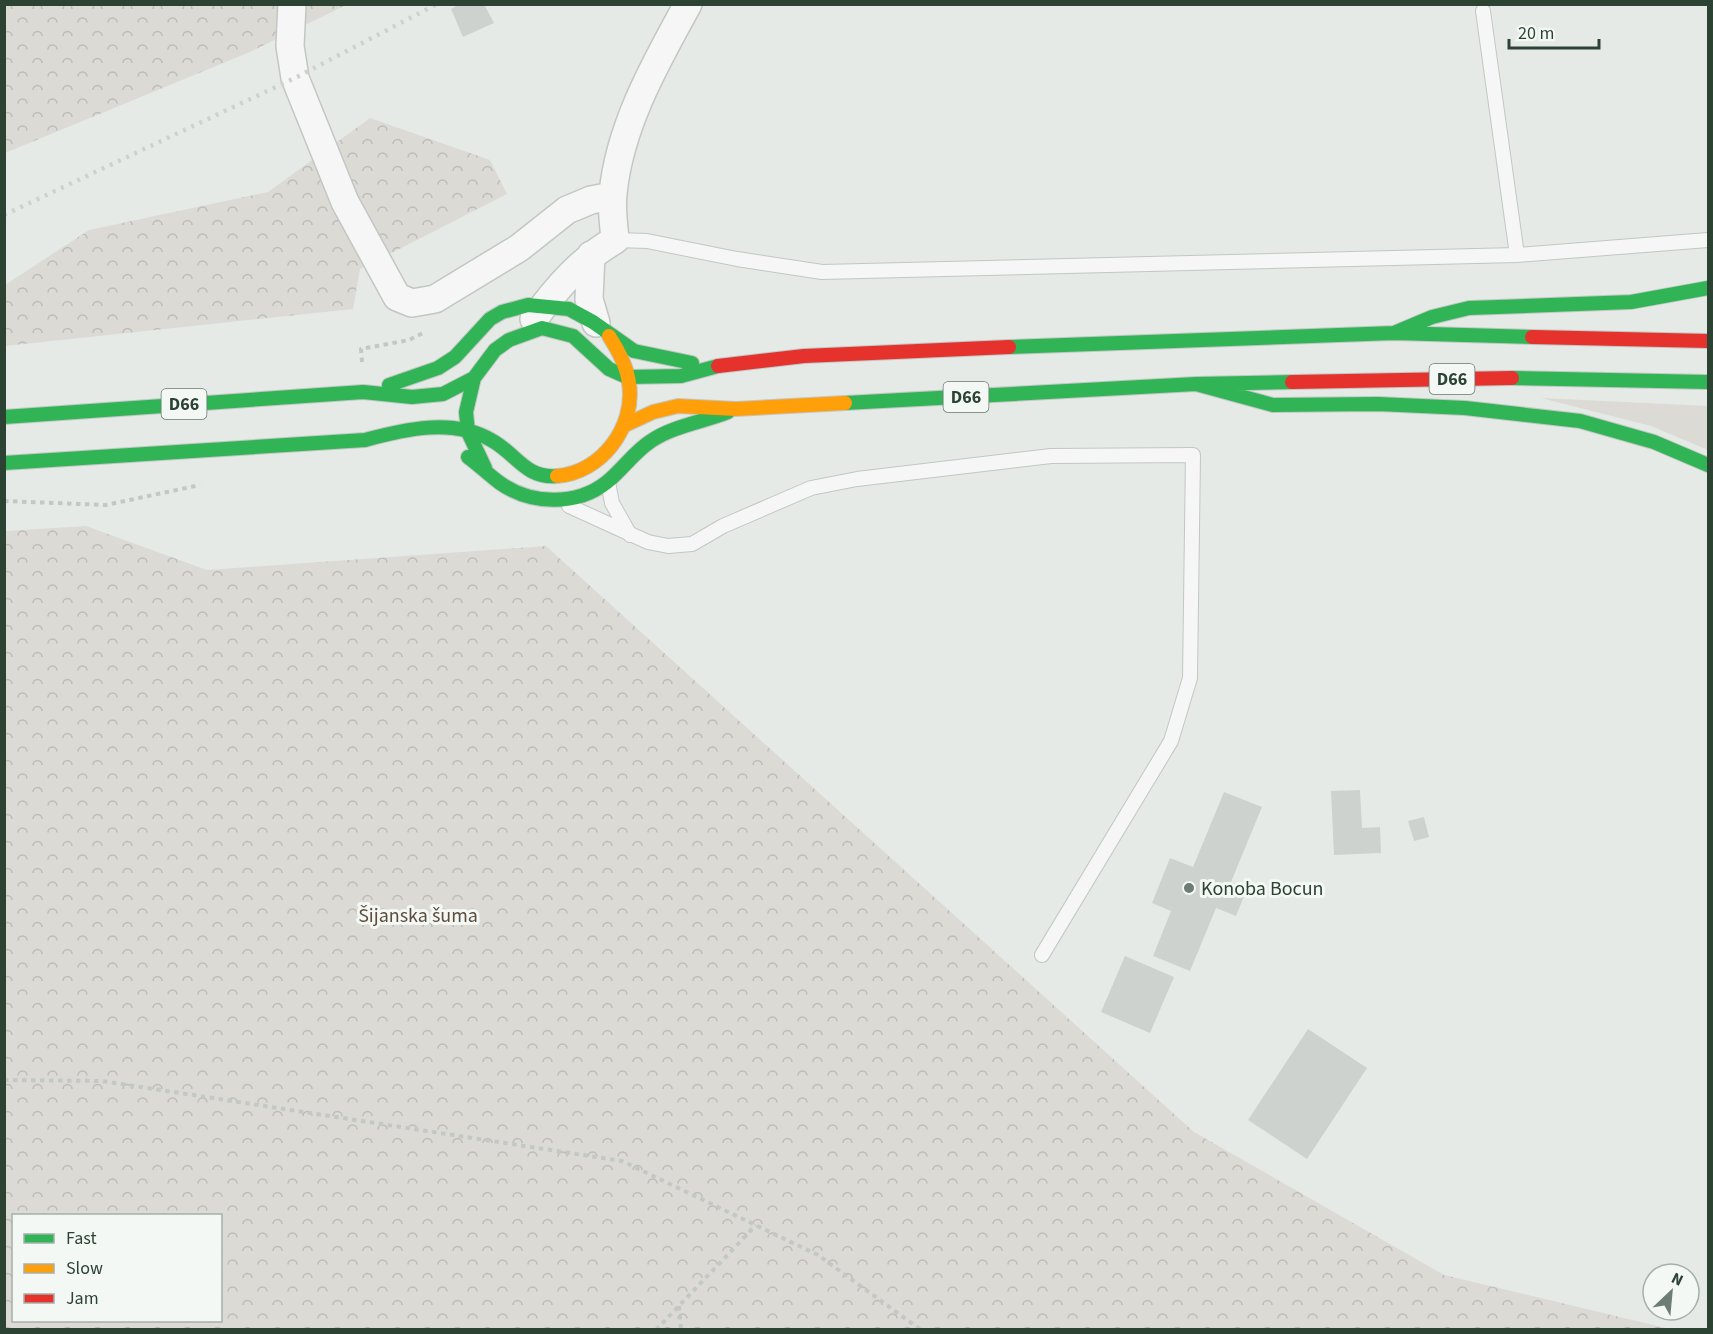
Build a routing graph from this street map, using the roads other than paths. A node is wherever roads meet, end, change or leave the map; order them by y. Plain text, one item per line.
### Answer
1 (292, 4) edge
2 (688, 4) edge
3 (1483, 11) dead end
4 (612, 196) junction
5 (615, 240) junction
6 (1708, 240) edge
7 (591, 255) junction
8 (1517, 255) junction
9 (1708, 288) edge
10 (545, 304) junction
11 (602, 330) junction
12 (525, 333) junction
13 (1394, 333) junction
14 (1708, 341) edge
15 (706, 368) junction
16 (627, 377) junction
17 (474, 378) junction
18 (1708, 382) edge
19 (1196, 384) junction
20 (363, 392) junction
21 (736, 409) junction
22 (4, 417) edge
23 (623, 426) junction
24 (468, 432) junction
25 (365, 440) junction
26 (614, 443) junction
27 (396, 447) dead end
28 (455, 452) dead end
29 (4, 463) edge
30 (1708, 465) edge
31 (485, 468) junction
32 (608, 481) junction
33 (555, 501) junction
34 (630, 534) junction
35 (1042, 955) dead end

1 - 4 street
2 - 4 street
3 - 8 lane
4 - 5 street
5 - 7 street
5 - 8 lane
6 - 8 lane
7 - 10 street
7 - 11 street
9 - 13 main road
10 - 11 main road, D66
10 - 12 street
10 - 20 main road, D66
11 - 15 main road, D66
11 - 16 main road
12 - 16 main road, D66
12 - 17 main road, D66
13 - 14 main road, D66
13 - 15 main road, D66
15 - 16 main road, D66
16 - 23 main road
17 - 20 main road, D66
17 - 24 main road, D66
18 - 19 main road, D66
19 - 21 main road, D66
19 - 30 main road
20 - 22 main road, D66
21 - 23 main road, D66
21 - 32 main road, D66
23 - 26 main road
24 - 25 main road
24 - 26 main road
24 - 31 main road, D66
25 - 27 main road
25 - 29 main road
26 - 32 lane
28 - 31 main road, D66
31 - 33 main road, D66
32 - 33 main road, D66
32 - 34 lane
33 - 34 lane
34 - 35 lane

